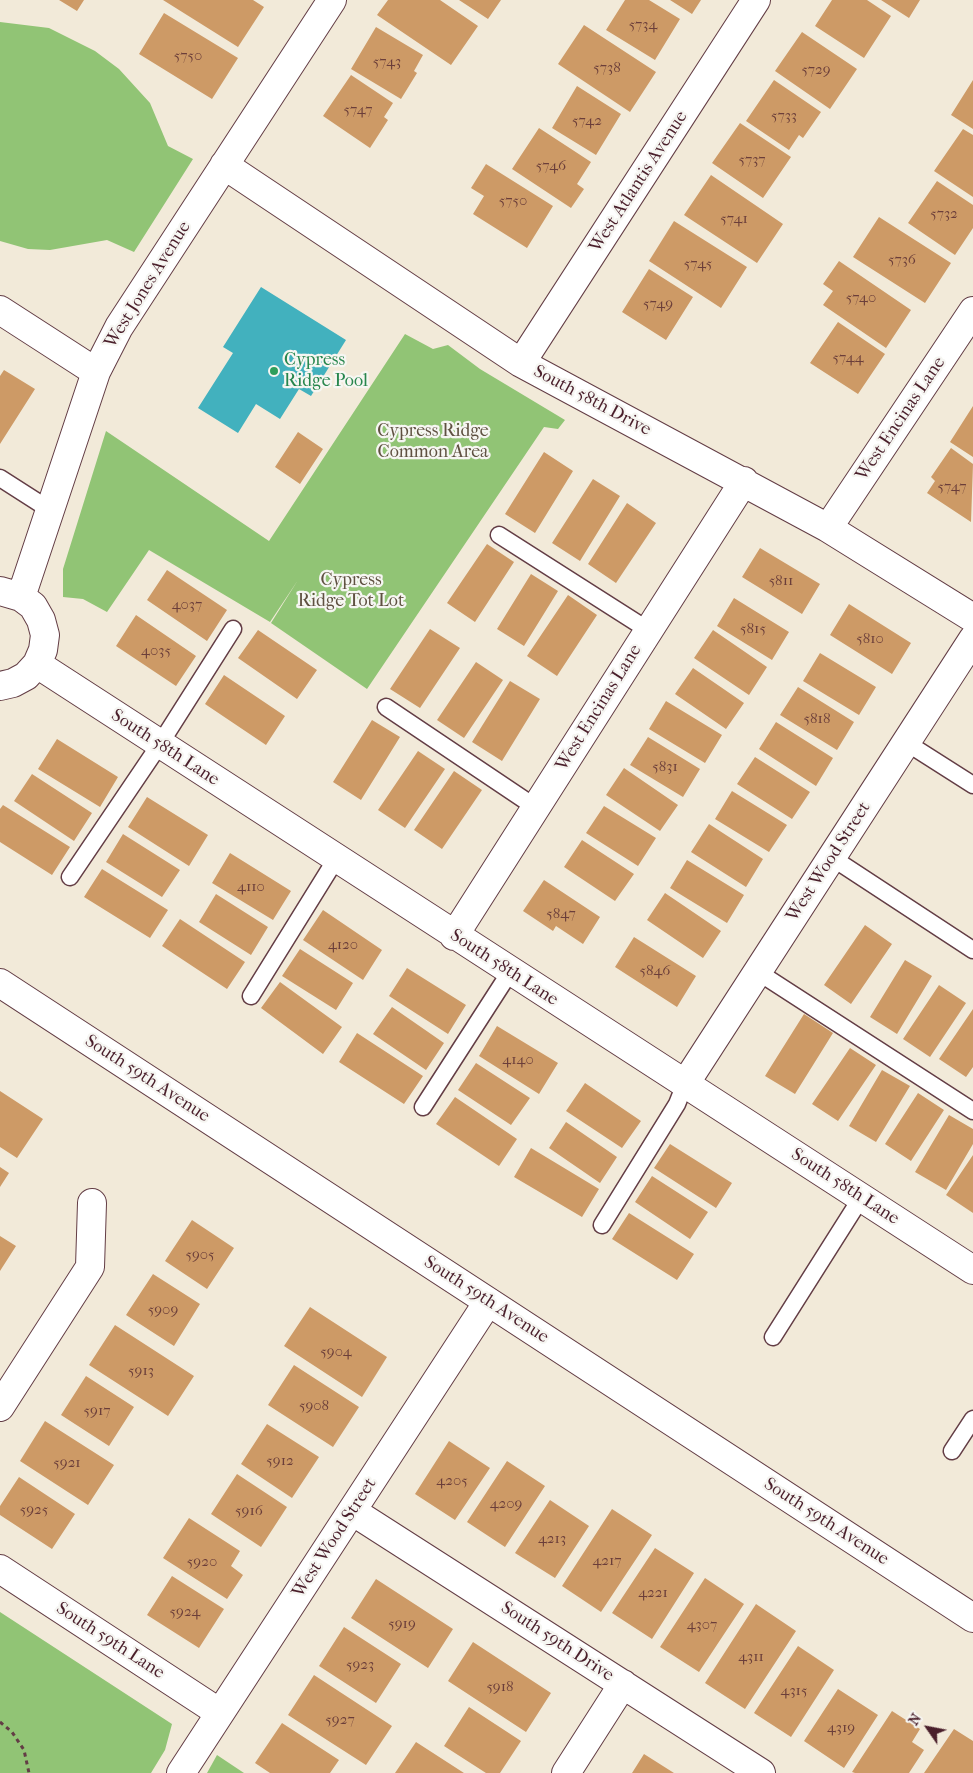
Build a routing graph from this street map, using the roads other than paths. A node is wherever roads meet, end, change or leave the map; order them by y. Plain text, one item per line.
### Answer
1 (332, 0) edge
2 (756, 0) edge
3 (224, 165) junction
4 (0, 310) edge
5 (973, 311) edge
6 (521, 364) junction
7 (96, 372) junction
8 (0, 478) edge
9 (744, 481) junction
10 (50, 510) junction
11 (828, 528) junction
12 (498, 535) dead end
13 (10, 594) edge
14 (973, 618) edge
15 (232, 629) dead end
16 (648, 630) junction
17 (973, 640) edge
18 (37, 664) junction
19 (0, 686) edge
20 (386, 708) dead end
21 (907, 742) junction
22 (160, 744) junction
23 (973, 785) edge
24 (536, 807) junction
25 (831, 857) junction
26 (336, 859) junction
27 (70, 878) dead end
28 (454, 936) junction
29 (973, 950) edge
30 (510, 972) junction
31 (758, 972) junction
32 (0, 983) edge
33 (251, 996) dead end
34 (685, 1084) junction
35 (423, 1107) dead end
36 (973, 1111) edge
37 (861, 1198) junction
38 (92, 1203) dead end
39 (602, 1224) dead end
40 (973, 1270) edge
41 (488, 1302) junction
42 (773, 1337) dead end
43 (0, 1407) edge
44 (973, 1419) edge
45 (952, 1451) dead end
46 (352, 1511) junction
47 (0, 1569) edge
48 (973, 1618) edge
49 (623, 1684) junction
50 (220, 1713) junction
51 (181, 1773) edge
52 (566, 1773) edge
53 (761, 1773) edge

1 - 3 street, West Jones Avenue
2 - 6 street, West Atlantis Avenue
3 - 6 street, South 58th Drive
3 - 7 street, West Jones Avenue
4 - 7 street
5 - 11 street, West Encinas Lane
6 - 9 street, South 58th Drive
7 - 10 street, West Jones Avenue
8 - 10 lane
9 - 11 street, South 58th Drive
9 - 16 street, West Encinas Lane
10 - 13 street, West Jones Avenue
11 - 14 street, South 58th Drive
12 - 16 lane
13 - 18 street
15 - 22 lane
16 - 24 street, West Encinas Lane
17 - 21 street, West Wood Street
18 - 19 street
18 - 22 street, South 58th Lane
20 - 24 lane
21 - 23 lane
21 - 25 street, West Wood Street
22 - 26 street, South 58th Lane
22 - 27 lane
24 - 28 street, West Encinas Lane
25 - 29 lane
25 - 31 street, West Wood Street
26 - 28 street, South 58th Lane
26 - 33 lane
28 - 30 street, South 58th Lane
30 - 34 street, South 58th Lane
30 - 35 lane
31 - 34 street, West Wood Street
31 - 36 lane
32 - 41 street, South 59th Avenue
34 - 37 street, South 58th Lane
34 - 39 lane
37 - 40 street, South 58th Lane
37 - 42 lane
38 - 43 street
41 - 46 street, West Wood Street
41 - 48 street, South 59th Avenue
44 - 45 lane
46 - 49 street, South 59th Drive
46 - 50 street, West Wood Street
47 - 50 street, South 59th Lane
49 - 52 street
49 - 53 street, South 59th Drive
50 - 51 street, West Wood Street

